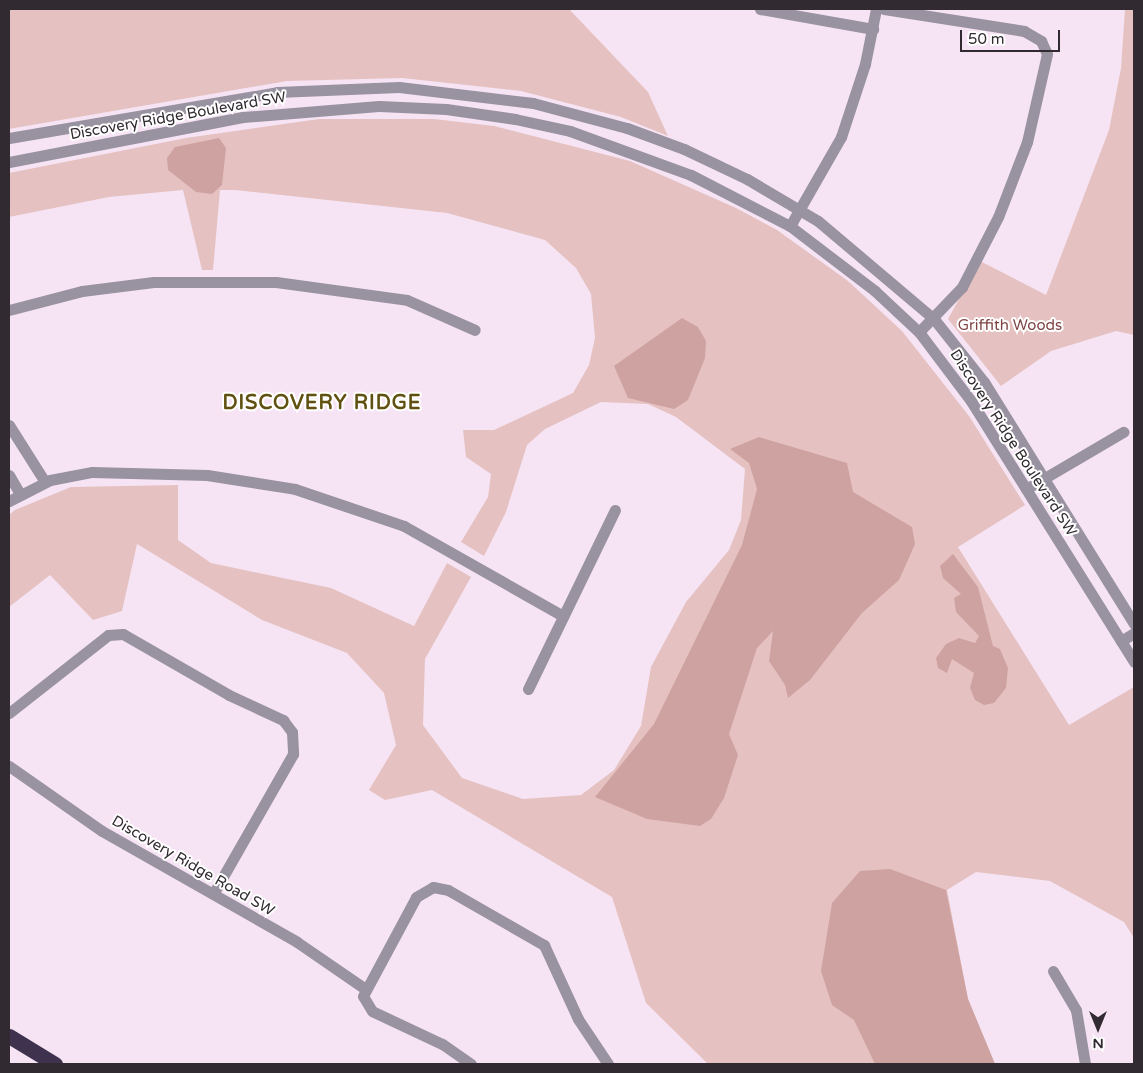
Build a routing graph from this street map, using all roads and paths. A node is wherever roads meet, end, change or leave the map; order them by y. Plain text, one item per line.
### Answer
1 (760, 9) edge
2 (876, 9) edge
3 (884, 9) edge
4 (873, 29) junction
5 (9, 138) edge
6 (9, 162) edge
7 (801, 210) junction
8 (790, 226) junction
9 (9, 310) edge
10 (934, 319) junction
11 (475, 330) dead end
12 (919, 332) junction
13 (9, 425) edge
14 (1123, 432) dead end
15 (9, 475) edge
16 (1044, 478) junction
17 (45, 482) junction
18 (1026, 489) junction
19 (25, 491) junction
20 (9, 501) edge
21 (615, 510) dead end
22 (563, 616) junction
23 (1134, 624) edge
24 (1134, 633) edge
25 (1121, 641) junction
26 (1134, 662) edge
27 (528, 688) dead end
28 (9, 713) edge
29 (9, 766) edge
30 (213, 894) junction
31 (1053, 971) dead end
32 (364, 988) junction
33 (9, 1036) edge
34 (597, 1059) edge
35 (56, 1064) edge
36 (471, 1064) edge
37 (608, 1064) edge
38 (1085, 1064) edge

1 - 4 street
2 - 4 street
3 - 10 street
4 - 7 street
5 - 7 street, Discovery Ridge Boulevard SW
6 - 8 street, Discovery Ridge Boulevard SW
7 - 8 street
7 - 10 street, Discovery Ridge Boulevard SW
8 - 12 street, Discovery Ridge Boulevard SW
9 - 11 street
10 - 12 street
10 - 16 street, Discovery Ridge Boulevard SW
12 - 18 street, Discovery Ridge Boulevard SW
13 - 17 street
14 - 16 street
15 - 19 street
16 - 18 street
16 - 23 street, Discovery Ridge Boulevard SW
17 - 19 street
17 - 22 street
18 - 25 street, Discovery Ridge Boulevard SW
19 - 20 street
21 - 22 street
22 - 27 street
24 - 25 street
25 - 26 street, Discovery Ridge Boulevard SW
28 - 30 street
29 - 30 street, Discovery Ridge Road SW
30 - 32 street, Discovery Ridge Road SW
31 - 38 street
32 - 34 street
32 - 36 street
33 - 35 highway
34 - 37 street

